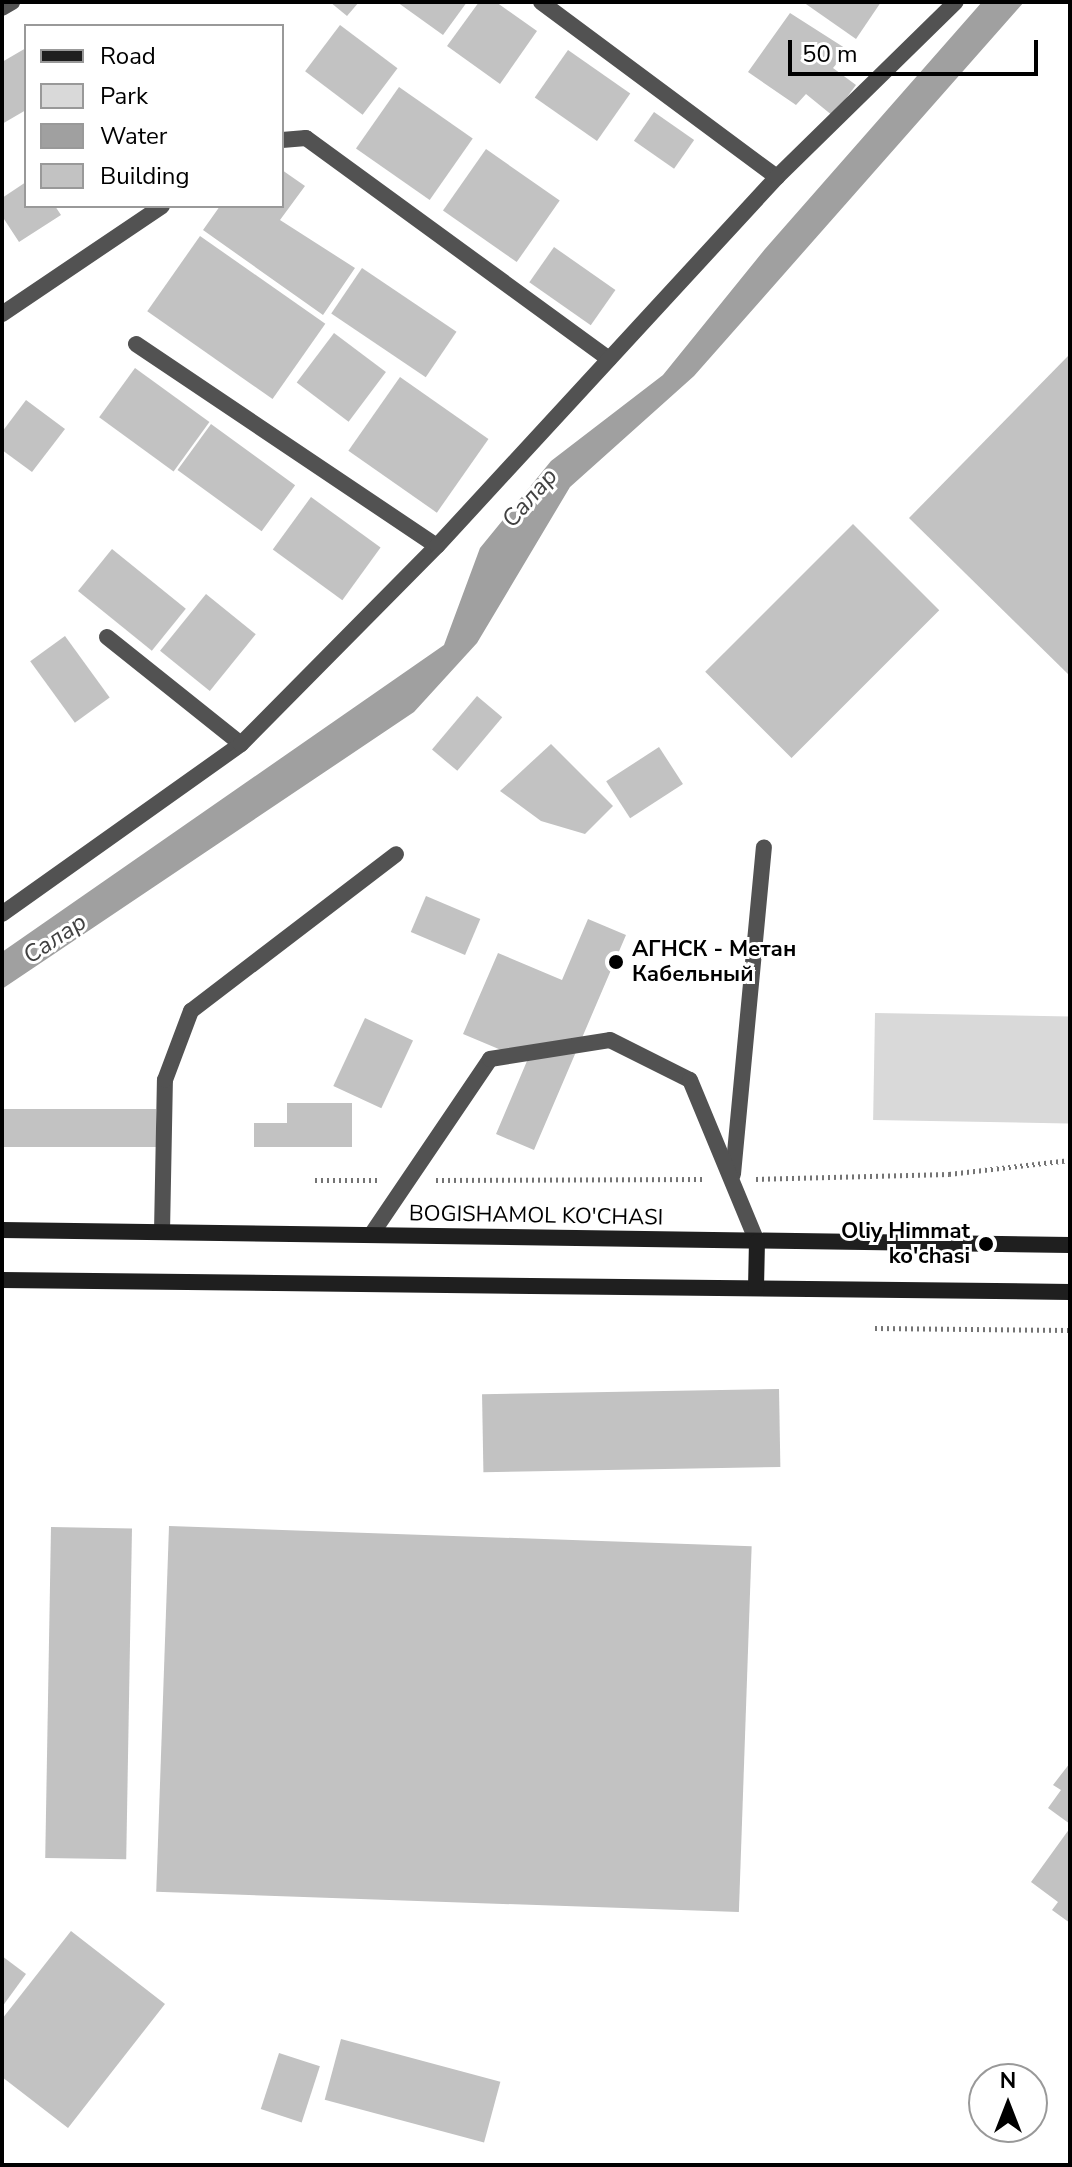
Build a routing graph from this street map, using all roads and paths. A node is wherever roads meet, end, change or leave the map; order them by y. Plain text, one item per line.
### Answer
1 (12, 2) edge
2 (541, 2) edge
3 (956, 2) edge
4 (2, 8) edge
5 (284, 140) edge
6 (777, 177) junction
7 (159, 208) edge
8 (2, 314) edge
9 (136, 344) dead end
10 (609, 359) junction
11 (437, 546) junction
12 (107, 637) dead end
13 (241, 744) junction
14 (764, 847) dead end
15 (396, 854) dead end
16 (2, 914) edge
17 (1070, 1160) edge
18 (732, 1179) junction
19 (315, 1180) dead end
20 (409, 1180) junction
21 (2, 1230) edge
22 (162, 1232) junction
23 (371, 1235) junction
24 (757, 1242) junction
25 (1070, 1245) edge
26 (2, 1280) edge
27 (756, 1288) junction
28 (1070, 1292) edge
29 (875, 1328) dead end
30 (1070, 1330) edge

1 - 4 street
2 - 6 street
3 - 6 street
5 - 10 street
6 - 10 street
7 - 8 street
9 - 11 street
10 - 11 street
11 - 13 street
12 - 13 street
13 - 16 street
14 - 18 street
15 - 22 street
17 - 18 path
18 - 20 path
18 - 20 street
18 - 24 street
19 - 20 path
20 - 23 street
21 - 22 main road, BOGISHAMOL KO'CHASI
22 - 23 main road, BOGISHAMOL KO'CHASI
23 - 24 main road, BOGISHAMOL KO'CHASI
24 - 25 main road, BOGISHAMOL KO'CHASI
24 - 27 main road
26 - 27 main road
27 - 28 main road
29 - 30 path

